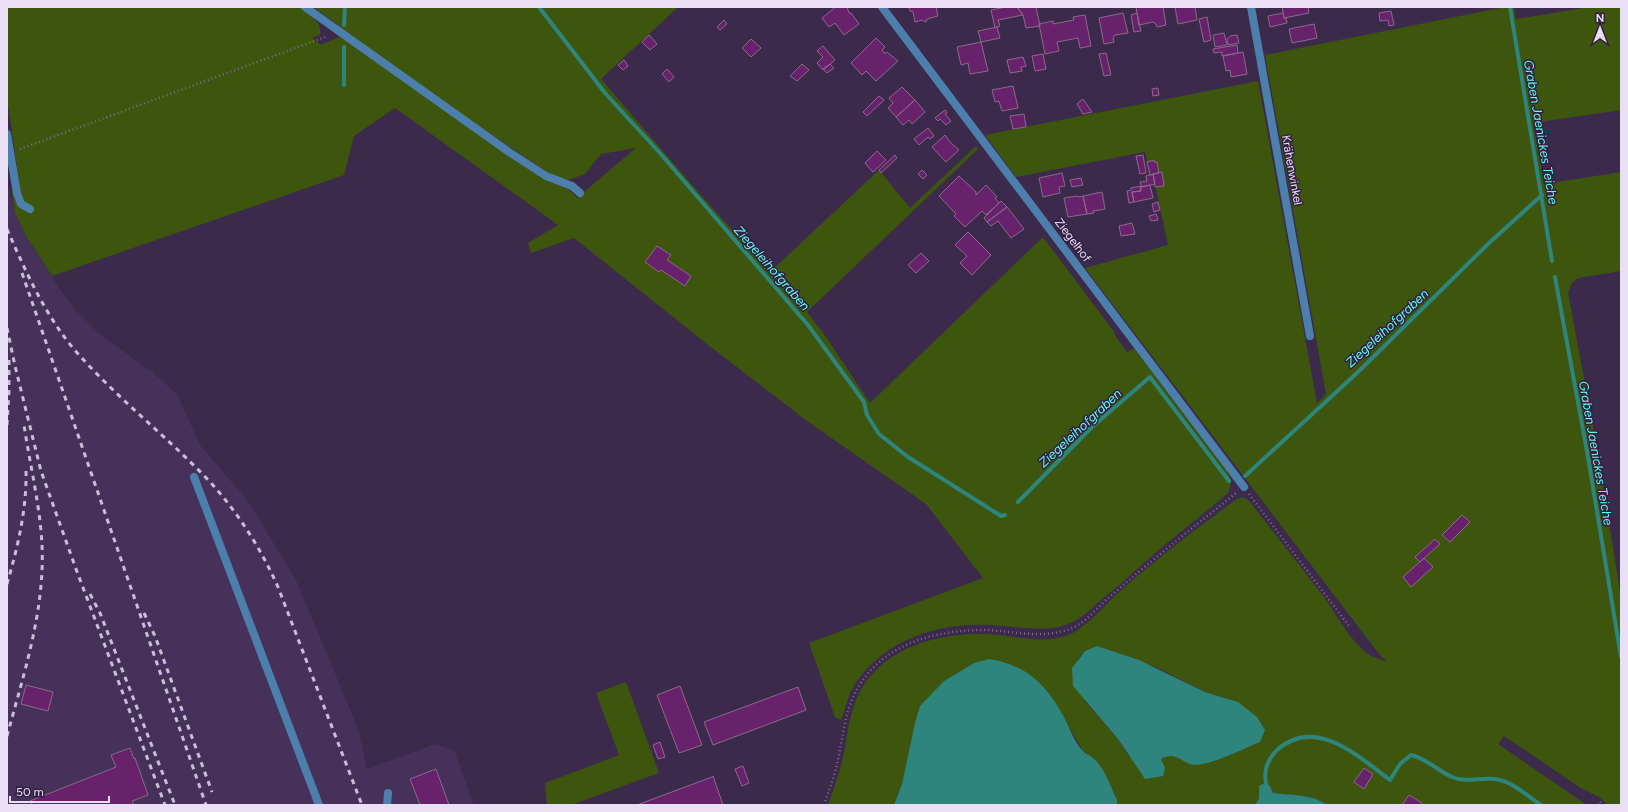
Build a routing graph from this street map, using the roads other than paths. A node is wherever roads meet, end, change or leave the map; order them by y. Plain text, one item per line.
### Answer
1 (305, 7) edge
2 (882, 7) edge
3 (1252, 7) edge
4 (7, 134) edge
5 (580, 193) dead end
6 (30, 209) dead end
7 (1310, 336) dead end
8 (194, 477) dead end
9 (1244, 487) road end
10 (388, 793) dead end
11 (319, 805) edge
12 (387, 805) edge

1 - 5 street
2 - 9 street, Ziegelhof
3 - 7 street, Krähenwinkel
4 - 6 street
8 - 11 street
10 - 12 street

